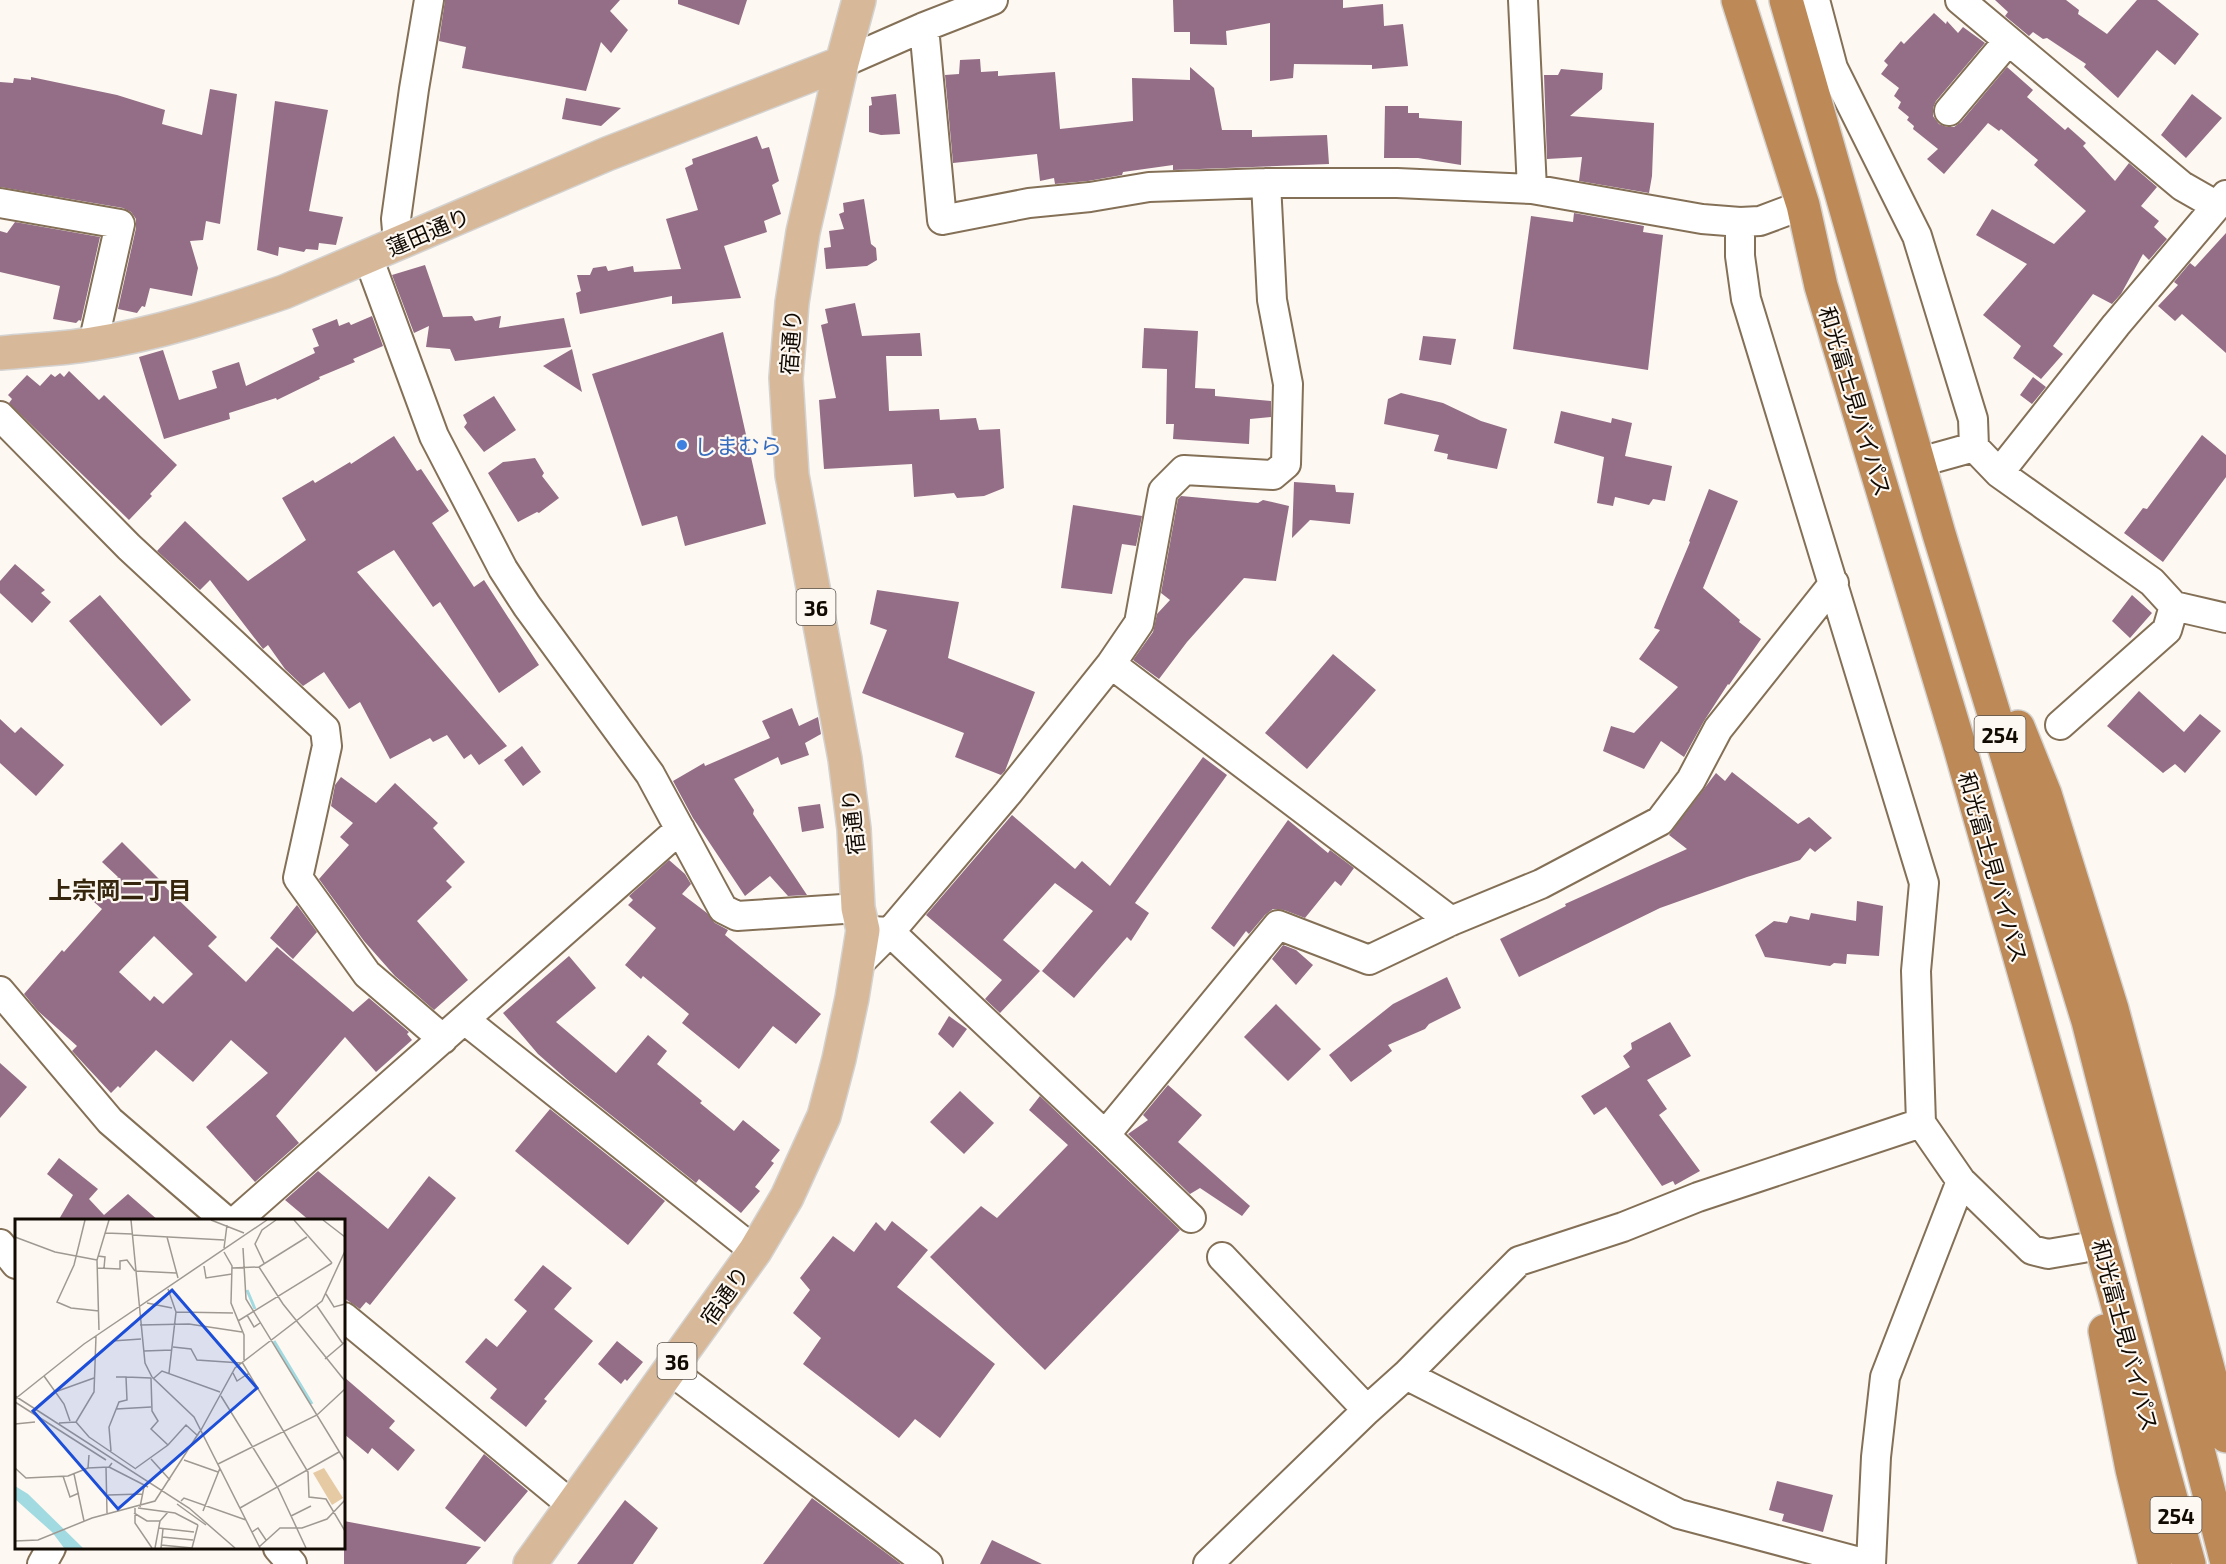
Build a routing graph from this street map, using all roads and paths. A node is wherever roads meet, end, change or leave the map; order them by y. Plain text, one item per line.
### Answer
1 (429, 0) edge
2 (859, 0) edge
3 (993, 0) edge
4 (1523, 0) edge
5 (1738, 0) edge
6 (1786, 0) edge
7 (1815, 0) edge
8 (1960, 0) edge
9 (924, 27) junction
10 (2008, 41) junction
11 (842, 63) junction
12 (1949, 111) dead end
13 (1266, 183) junction
14 (1532, 189) junction
15 (2221, 201) edge
16 (0, 203) edge
17 (1803, 205) junction
18 (1740, 222) junction
19 (398, 242) junction
20 (368, 257) junction
21 (93, 344) junction
22 (0, 353) edge
23 (0, 416) edge
24 (1974, 447) junction
25 (1920, 462) junction
26 (1999, 473) junction
27 (1939, 534) junction
28 (1834, 583) junction
29 (2174, 606) junction
30 (2226, 618) edge
31 (1111, 664) junction
32 (2060, 725) dead end
33 (1958, 741) junction
34 (680, 829) junction
35 (1451, 921) junction
36 (870, 923) junction
37 (1, 995) edge
38 (465, 1020) junction
39 (443, 1039) junction
40 (1921, 1124) junction
41 (1105, 1135) junction
42 (1961, 1181) junction
43 (1191, 1218) dead end
44 (223, 1219) edge
45 (239, 1219) edge
46 (0, 1244) edge
47 (2083, 1248) junction
48 (755, 1251) junction
49 (1222, 1257) dead end
50 (15, 1263) edge
51 (345, 1318) edge
52 (671, 1371) junction
53 (1406, 1375) junction
54 (1367, 1410) junction
55 (2226, 1436) edge
56 (573, 1506) junction
57 (50, 1549) edge
58 (279, 1549) edge
59 (2226, 1559) edge
60 (42, 1564) edge
61 (292, 1564) edge
62 (530, 1564) edge
63 (928, 1564) edge
64 (1208, 1564) edge
65 (1869, 1564) edge
66 (2155, 1564) edge
67 (2189, 1564) edge

1 - 19 street
2 - 11 main road, 宿通り / 36
3 - 9 street
4 - 14 street
5 - 17 highway, 和光富士見バイパス / 254
6 - 25 highway, 和光富士見バイパス / 254
7 - 24 street
8 - 10 street
9 - 11 street
9 - 13 street
10 - 12 street
10 - 15 street
11 - 19 main road, 蓮田通り
11 - 36 main road, 宿通り / 36
13 - 14 street
13 - 31 street
14 - 18 street
15 - 26 street
16 - 21 street
17 - 18 street
17 - 33 highway, 和光富士見バイパス / 254
18 - 28 street
19 - 20 main road, 蓮田通り
20 - 21 main road, 蓮田通り
20 - 34 street
21 - 22 main road, 蓮田通り
23 - 39 street
24 - 25 street
24 - 26 street
25 - 27 highway, 和光富士見バイパス / 254
26 - 29 street
27 - 55 highway
27 - 59 highway, 和光富士見バイパス / 254
28 - 35 street
28 - 40 street
29 - 30 street
29 - 32 street
31 - 35 street
31 - 36 street
33 - 47 highway
33 - 67 highway, 和光富士見バイパス / 254
34 - 36 street
34 - 38 street
35 - 41 street
36 - 41 street
36 - 48 main road, 宿通り / 36
37 - 44 street
38 - 39 street
38 - 48 street
39 - 45 street
40 - 42 street
40 - 53 street
41 - 43 street
42 - 47 street
42 - 65 street
46 - 50 street
47 - 66 highway
48 - 52 main road, 宿通り / 36
49 - 54 street
51 - 56 street
52 - 56 main road, 宿通り / 36
52 - 63 street
53 - 54 street
53 - 65 street
54 - 64 street
56 - 62 main road, 宿通り / 36
57 - 60 street
58 - 61 street

